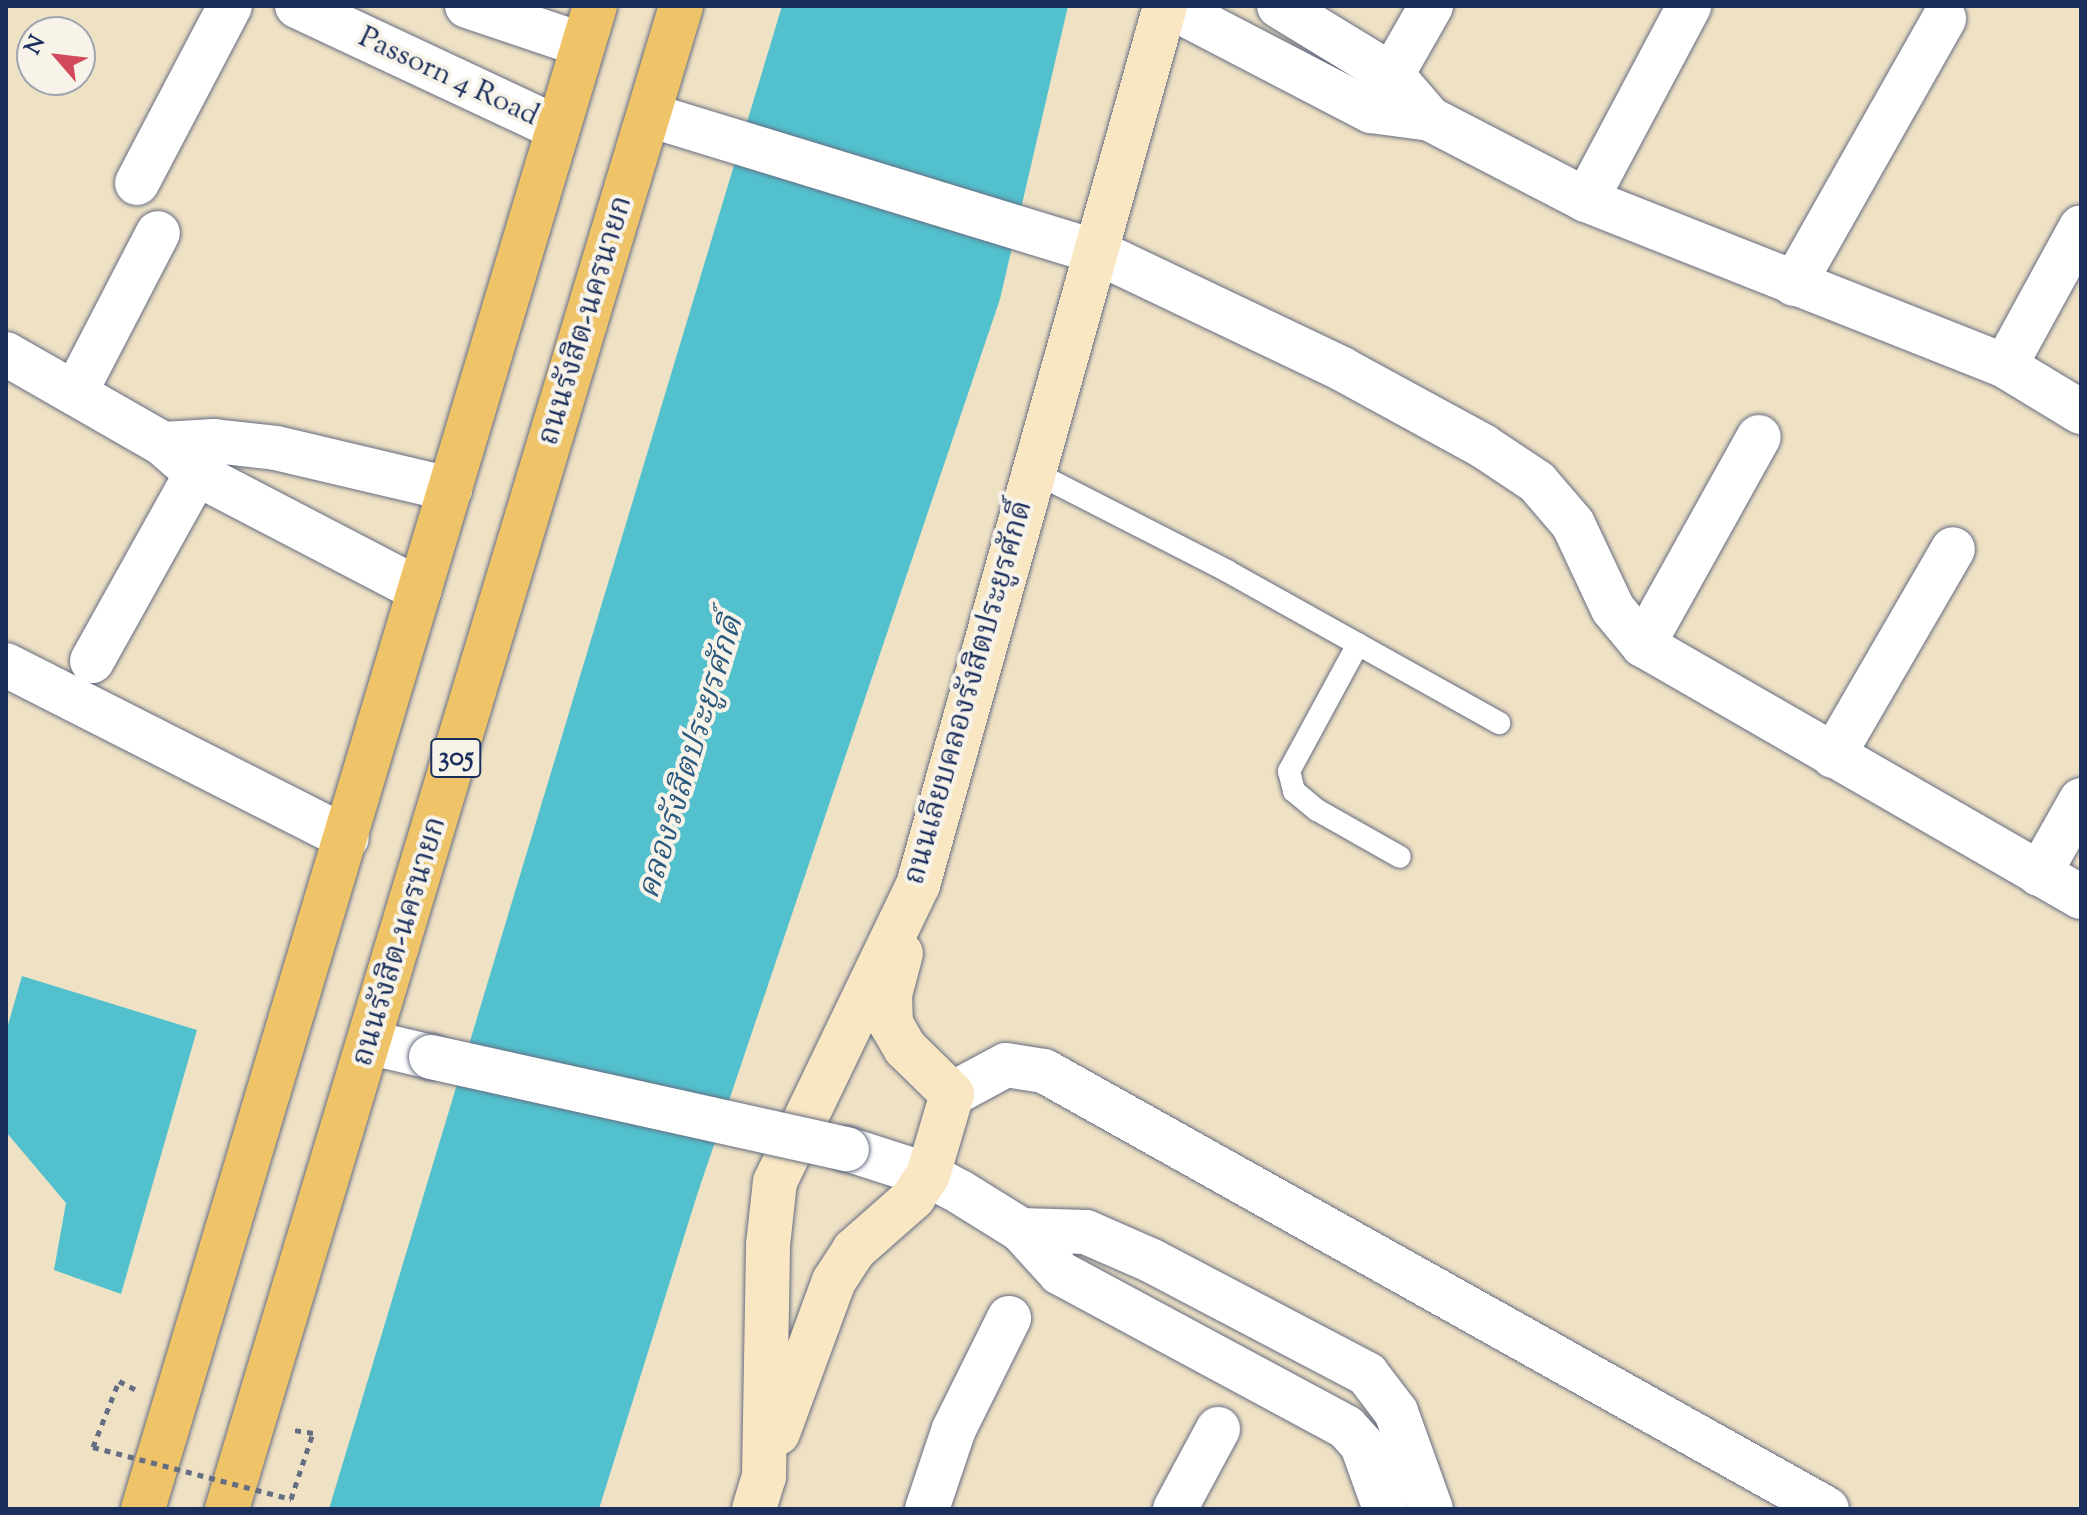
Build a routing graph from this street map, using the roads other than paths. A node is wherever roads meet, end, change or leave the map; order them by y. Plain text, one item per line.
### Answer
1 (230, 6) edge
2 (297, 6) edge
3 (467, 6) edge
4 (681, 6) edge
5 (1167, 6) edge
6 (1279, 6) edge
7 (1431, 6) edge
8 (1689, 6) edge
9 (1944, 19) dead end
10 (589, 26) edge
11 (1382, 93) junction
12 (649, 115) junction
13 (557, 128) junction
14 (137, 183) dead end
15 (1586, 200) junction
16 (2081, 227) edge
17 (158, 233) dead end
18 (1077, 246) junction
19 (1794, 284) junction
20 (6, 354) edge
21 (2005, 366) junction
22 (75, 393) junction
23 (2081, 412) edge
24 (1759, 437) dead end
25 (206, 458) junction
26 (1032, 471) junction
27 (450, 489) junction
28 (1953, 549) dead end
29 (420, 590) junction
30 (1358, 644) junction
31 (1643, 645) junction
32 (92, 661) dead end
33 (6, 665) edge
34 (1499, 723) dead end
35 (1833, 756) junction
36 (2081, 800) edge
37 (347, 838) junction
38 (1400, 857) dead end
39 (2039, 874) junction
40 (918, 885) junction
41 (2081, 897) edge
42 (371, 1043) junction
43 (952, 1094) junction
44 (928, 1175) junction
45 (1021, 1230) junction
46 (1009, 1318) dead end
47 (1218, 1429) dead end
48 (759, 1493) edge
49 (930, 1508) edge
50 (143, 1509) edge
51 (227, 1509) edge
52 (1175, 1509) edge
53 (1385, 1509) edge
54 (1431, 1509) edge
55 (1827, 1509) edge

1 - 14 street
2 - 13 street, Passorn 4 Road
3 - 10 street
4 - 12 main road, ถนนรังสิต-นครนายก / 305
5 - 11 street
5 - 18 street, ถนนเลียบคลองรังสิตประยูรศักดิ์
6 - 11 street
7 - 11 street
8 - 15 street
9 - 19 street
10 - 13 main road
11 - 15 street
12 - 18 street
12 - 42 main road, ถนนรังสิต-นครนายก / 305
13 - 27 main road
15 - 19 street
16 - 21 street
17 - 22 street
18 - 26 street, ถนนเลียบคลองรังสิตประยูรศักดิ์
18 - 31 street
19 - 21 street
20 - 22 street
21 - 23 street
22 - 25 street
24 - 31 street
25 - 27 street
25 - 29 street
25 - 32 street
26 - 30 lane
26 - 40 street, ถนนเลียบคลองรังสิตประยูรศักดิ์
27 - 29 main road
28 - 35 street
29 - 37 main road
30 - 34 lane
30 - 38 lane
31 - 35 street
33 - 37 street
35 - 39 street
36 - 39 street
37 - 50 main road
39 - 41 street
40 - 43 street
40 - 48 street, ถนนเลียบคลองรังสิตประยูรศักดิ์
42 - 44 street, bridge
42 - 51 main road, ถนนรังสิต-นครนายก / 305
43 - 44 street
43 - 55 street
44 - 45 street
44 - 48 street
45 - 53 street
45 - 54 street
46 - 49 street
47 - 52 street

